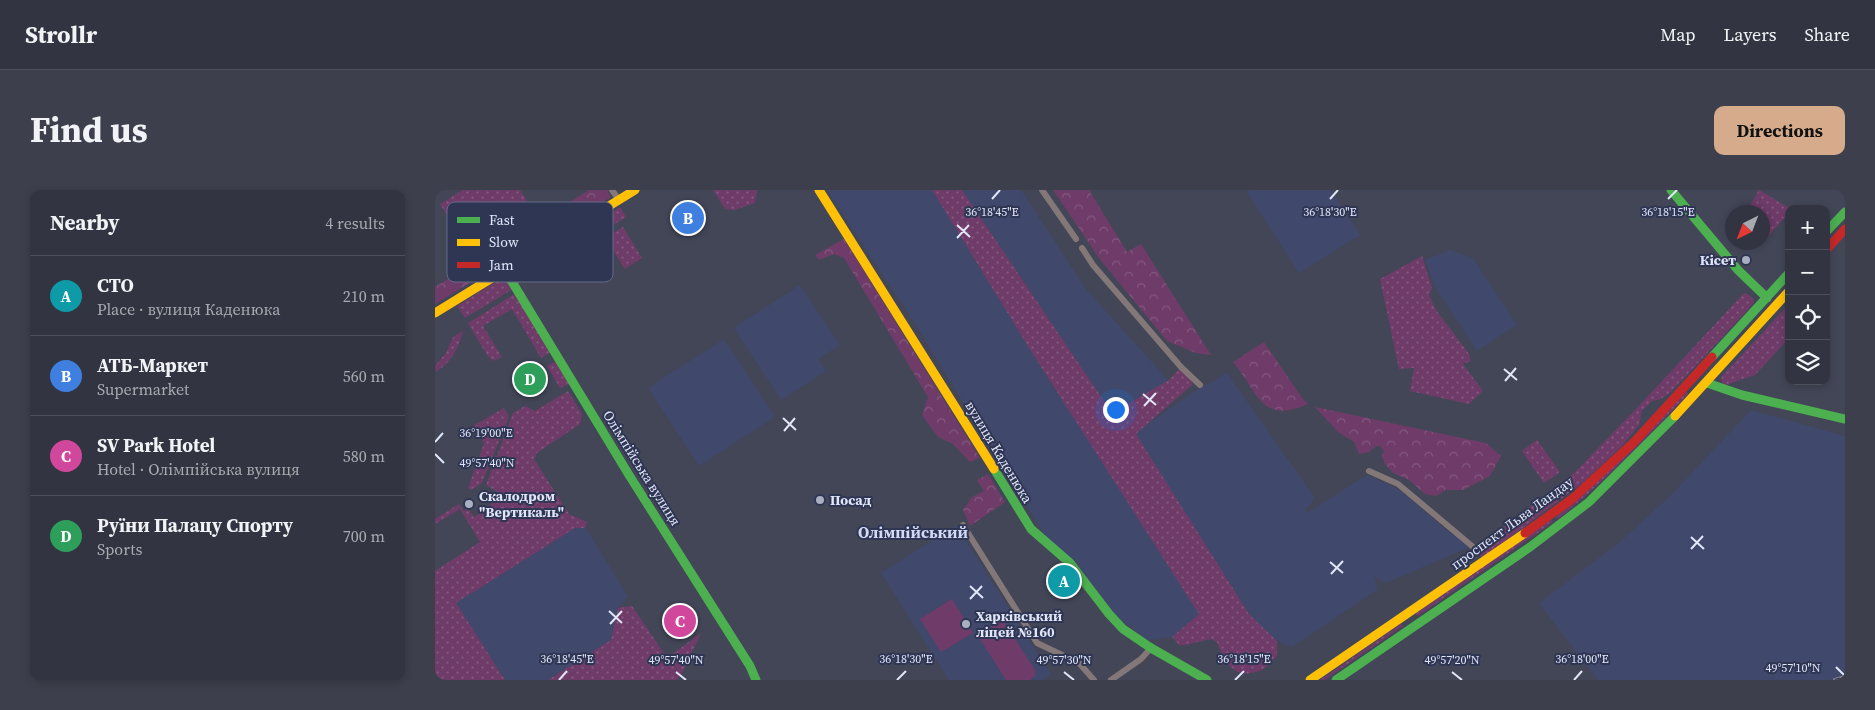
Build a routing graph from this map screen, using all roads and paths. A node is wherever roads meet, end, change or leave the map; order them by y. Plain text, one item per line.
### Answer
1 (612, 190) edge
2 (635, 190) edge
3 (819, 190) edge
4 (1042, 190) edge
5 (1671, 190) edge
6 (619, 200) junction
7 (613, 204) edge
8 (1845, 212) edge
9 (1830, 228) edge
10 (1845, 229) edge
11 (1076, 239) dead end
12 (1830, 246) edge
13 (1082, 248) dead end
14 (1785, 278) edge
15 (485, 282) edge
16 (512, 282) edge
17 (1785, 295) edge
18 (1767, 298) junction
19 (435, 313) edge
20 (1739, 328) junction
21 (1748, 336) junction
22 (1697, 373) junction
23 (1707, 383) junction
24 (1200, 385) dead end
25 (1845, 419) edge
26 (1369, 471) dead end
27 (963, 525) dead end
28 (1472, 546) dead end
29 (1405, 615) junction
30 (1413, 626) junction
31 (1151, 648) junction
32 (757, 680) edge
33 (1094, 680) edge
34 (1111, 680) edge
35 (1207, 680) edge
36 (1310, 680) edge
37 (1336, 680) edge

1 - 6 street
2 - 6 main road
3 - 31 main road, вулиця Каденюка
4 - 11 street
5 - 18 main road
6 - 7 main road
8 - 9 main road
10 - 12 main road
13 - 24 street
14 - 18 main road, проспект Льва Ландау
15 - 19 main road
16 - 32 main road, Олімпійська вулиця
17 - 21 main road, проспект Льва Ландау
18 - 20 main road, проспект Льва Ландау
20 - 21 main road
20 - 22 main road, проспект Льва Ландау
21 - 23 main road, проспект Льва Ландау
22 - 23 main road
22 - 29 main road, проспект Льва Ландау
23 - 25 main road
23 - 30 main road, проспект Льва Ландау
26 - 28 street
27 - 33 street
29 - 30 main road
29 - 36 main road, проспект Льва Ландау
30 - 37 main road, проспект Льва Ландау
31 - 34 street
31 - 35 main road, вулиця Каденюка

